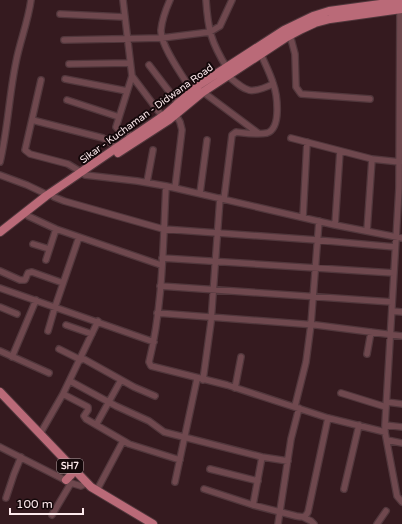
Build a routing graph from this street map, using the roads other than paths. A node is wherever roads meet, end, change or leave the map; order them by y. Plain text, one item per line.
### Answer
1 (30, 0) edge
2 (123, 0) edge
3 (170, 0) edge
4 (206, 0) edge
5 (232, 0) edge
6 (402, 6) edge
7 (60, 14) dead end
8 (124, 17) junction
9 (210, 32) junction
10 (401, 34) edge
11 (290, 35) junction
12 (127, 38) junction
13 (162, 38) junction
14 (64, 40) dead end
15 (261, 54) junction
16 (130, 63) junction
17 (69, 64) dead end
18 (149, 65) dead end
19 (228, 72) junction
20 (132, 76) junction
21 (65, 79) dead end
22 (41, 80) dead end
23 (401, 80) edge
24 (274, 84) junction
25 (127, 91) junction
26 (192, 92) junction
27 (202, 92) junction
28 (370, 99) dead end
29 (67, 100) dead end
30 (178, 103) junction
31 (176, 115) junction
32 (119, 116) junction
33 (162, 116) junction
34 (32, 120) junction
35 (258, 133) junction
36 (133, 136) junction
37 (291, 138) dead end
38 (207, 140) dead end
39 (307, 142) junction
40 (117, 148) junction
41 (153, 150) dead end
42 (340, 151) junction
43 (372, 159) junction
44 (0, 162) edge
45 (400, 162) junction
46 (83, 174) junction
47 (0, 175) edge
48 (147, 182) junction
49 (166, 186) junction
50 (175, 188) junction
51 (200, 193) junction
52 (51, 196) junction
53 (222, 198) junction
54 (28, 216) junction
55 (303, 217) junction
56 (319, 221) junction
57 (335, 225) junction
58 (56, 229) junction
59 (164, 229) junction
60 (367, 231) junction
61 (0, 232) edge
62 (218, 234) junction
63 (0, 237) edge
64 (79, 237) junction
65 (399, 238) edge
66 (317, 240) junction
67 (33, 244) dead end
68 (395, 247) junction
69 (50, 249) junction
70 (162, 258) junction
71 (46, 260) dead end
72 (216, 261) junction
73 (161, 265) junction
74 (316, 268) junction
75 (0, 271) edge
76 (394, 272) junction
77 (63, 282) junction
78 (160, 286) junction
79 (0, 288) edge
80 (214, 288) junction
81 (314, 296) junction
82 (36, 300) junction
83 (392, 302) junction
84 (0, 307) edge
85 (55, 307) junction
86 (392, 311) junction
87 (157, 312) junction
88 (402, 312) edge
89 (17, 314) dead end
90 (211, 317) junction
91 (98, 321) junction
92 (311, 324) junction
93 (66, 325) dead end
94 (48, 331) dead end
95 (371, 332) junction
96 (92, 334) junction
97 (391, 334) junction
98 (402, 336) edge
99 (154, 342) junction
100 (59, 349) dead end
101 (0, 351) edge
102 (367, 354) dead end
103 (12, 357) junction
104 (241, 357) dead end
105 (81, 359) junction
106 (48, 373) dead end
107 (121, 380) junction
108 (200, 380) junction
109 (70, 381) junction
110 (235, 388) junction
111 (0, 392) edge
112 (341, 393) dead end
113 (63, 394) junction
114 (155, 396) dead end
115 (108, 403) junction
116 (386, 404) junction
117 (402, 404) edge
118 (297, 407) junction
119 (328, 418) junction
120 (96, 425) junction
121 (359, 425) junction
122 (385, 425) junction
123 (402, 427) edge
124 (385, 432) junction
125 (40, 434) junction
126 (185, 437) junction
127 (387, 440) junction
128 (123, 441) junction
129 (402, 443) edge
130 (0, 447) edge
131 (21, 457) junction
132 (262, 457) junction
133 (180, 460) junction
134 (288, 461) junction
135 (210, 469) dead end
136 (74, 470) junction
137 (68, 481) junction
138 (258, 481) junction
139 (175, 482) dead end
140 (87, 483) junction
141 (204, 489) dead end
142 (344, 489) dead end
143 (97, 490) junction
144 (6, 498) dead end
145 (402, 502) edge
146 (253, 505) junction
147 (280, 511) junction
148 (386, 511) dead end
149 (52, 515) dead end
150 (303, 517) junction
151 (153, 524) edge
152 (278, 524) edge
153 (314, 524) edge
154 (377, 524) edge

1 - 44 street
2 - 8 street
3 - 13 street
4 - 9 street
5 - 9 street
6 - 10 street
6 - 11 main road, Sikar - Kuchaman - Didwana Road
6 - 19 main road, Sikar - Kuchaman - Didwana Road
7 - 8 street
8 - 12 street
9 - 13 street
9 - 19 street
10 - 23 street
11 - 15 main road, Sikar - Kuchaman - Didwana Road
11 - 28 street
12 - 13 street
12 - 14 street
12 - 16 street
13 - 26 street
15 - 19 main road, Sikar - Kuchaman - Didwana Road
15 - 24 street
16 - 17 street
16 - 20 street
18 - 30 street
19 - 24 street
19 - 26 main road, Sikar - Kuchaman - Didwana Road
19 - 27 main road, Sikar - Kuchaman - Didwana Road
20 - 25 street
20 - 33 street
21 - 25 street
22 - 34 street
23 - 45 street
24 - 35 street
25 - 32 street
26 - 30 main road, Sikar - Kuchaman - Didwana Road
27 - 31 main road, Sikar - Kuchaman - Didwana Road
27 - 35 street
29 - 32 street
30 - 33 main road, Sikar - Kuchaman - Didwana Road
31 - 46 main road, Sikar - Kuchaman - Didwana Road
31 - 50 street
32 - 36 street
33 - 36 main road, Sikar - Kuchaman - Didwana Road
34 - 40 street
34 - 46 street
35 - 53 street
36 - 40 main road, Sikar - Kuchaman - Didwana Road
37 - 39 street
38 - 51 street
39 - 42 street
39 - 55 street
40 - 46 main road, Sikar - Kuchaman - Didwana Road
41 - 48 street
42 - 43 street
42 - 57 street
43 - 45 street
43 - 60 street
45 - 65 street
46 - 48 street
46 - 52 main road, Sikar - Kuchaman - Didwana Road
47 - 52 street
48 - 49 street
49 - 50 street
49 - 59 street
50 - 51 street
51 - 53 street
52 - 54 main road, Sikar - Kuchaman - Didwana Road
52 - 59 street
52 - 61 main road, Sikar - Kuchaman - Didwana Road
53 - 55 street
53 - 62 street
54 - 58 street
54 - 63 main road, Sikar - Kuchaman - Didwana Road
55 - 56 street
56 - 57 street
56 - 66 street
57 - 60 street
58 - 64 street
58 - 69 street
59 - 62 street
59 - 70 street
60 - 65 street
62 - 66 street
62 - 72 street
64 - 73 street
64 - 77 street
65 - 68 street
66 - 68 street
66 - 74 street
67 - 69 street
68 - 76 street
69 - 71 street
70 - 72 street
70 - 73 street
72 - 74 street
72 - 80 street
73 - 78 street
74 - 76 street
74 - 81 street
75 - 77 street
76 - 83 street
77 - 85 street
78 - 80 street
78 - 87 street
79 - 82 street
80 - 81 street
80 - 90 street
81 - 83 street
81 - 92 street
82 - 85 street
82 - 103 street
83 - 86 street
84 - 89 street
85 - 91 street
85 - 94 street
86 - 88 street
86 - 97 street
87 - 90 street
87 - 99 street
90 - 92 street
90 - 108 street
91 - 96 street
91 - 99 street
92 - 95 street
92 - 118 street
93 - 96 street
95 - 97 street
95 - 102 street
96 - 105 street
97 - 98 street
97 - 116 street
99 - 108 street
100 - 105 street
101 - 103 street
103 - 106 street
104 - 110 street
105 - 107 street
105 - 109 street
107 - 114 street
107 - 115 street
108 - 110 street
108 - 126 street
109 - 113 street
109 - 115 street
110 - 118 street
111 - 125 main road, SH7
112 - 116 street
113 - 120 street
113 - 125 street
115 - 120 street
115 - 126 street
116 - 117 street
116 - 122 street
118 - 119 street
118 - 134 street
119 - 121 street
119 - 150 street
120 - 128 street
121 - 124 street
121 - 142 street
122 - 123 street
122 - 124 street
124 - 127 street
125 - 136 main road, SH7
126 - 132 street
126 - 133 street
127 - 129 street
127 - 145 street
128 - 133 street
128 - 143 street
130 - 131 street
131 - 137 street
131 - 144 street
132 - 134 street
132 - 138 street
133 - 139 street
134 - 147 street
135 - 138 street
136 - 137 main road
136 - 140 main road, SH7
137 - 140 street
137 - 149 street
138 - 146 street
140 - 143 main road, SH7
141 - 146 street
143 - 151 main road, SH7
146 - 147 street
147 - 150 street
147 - 152 street
148 - 154 street
150 - 153 street

